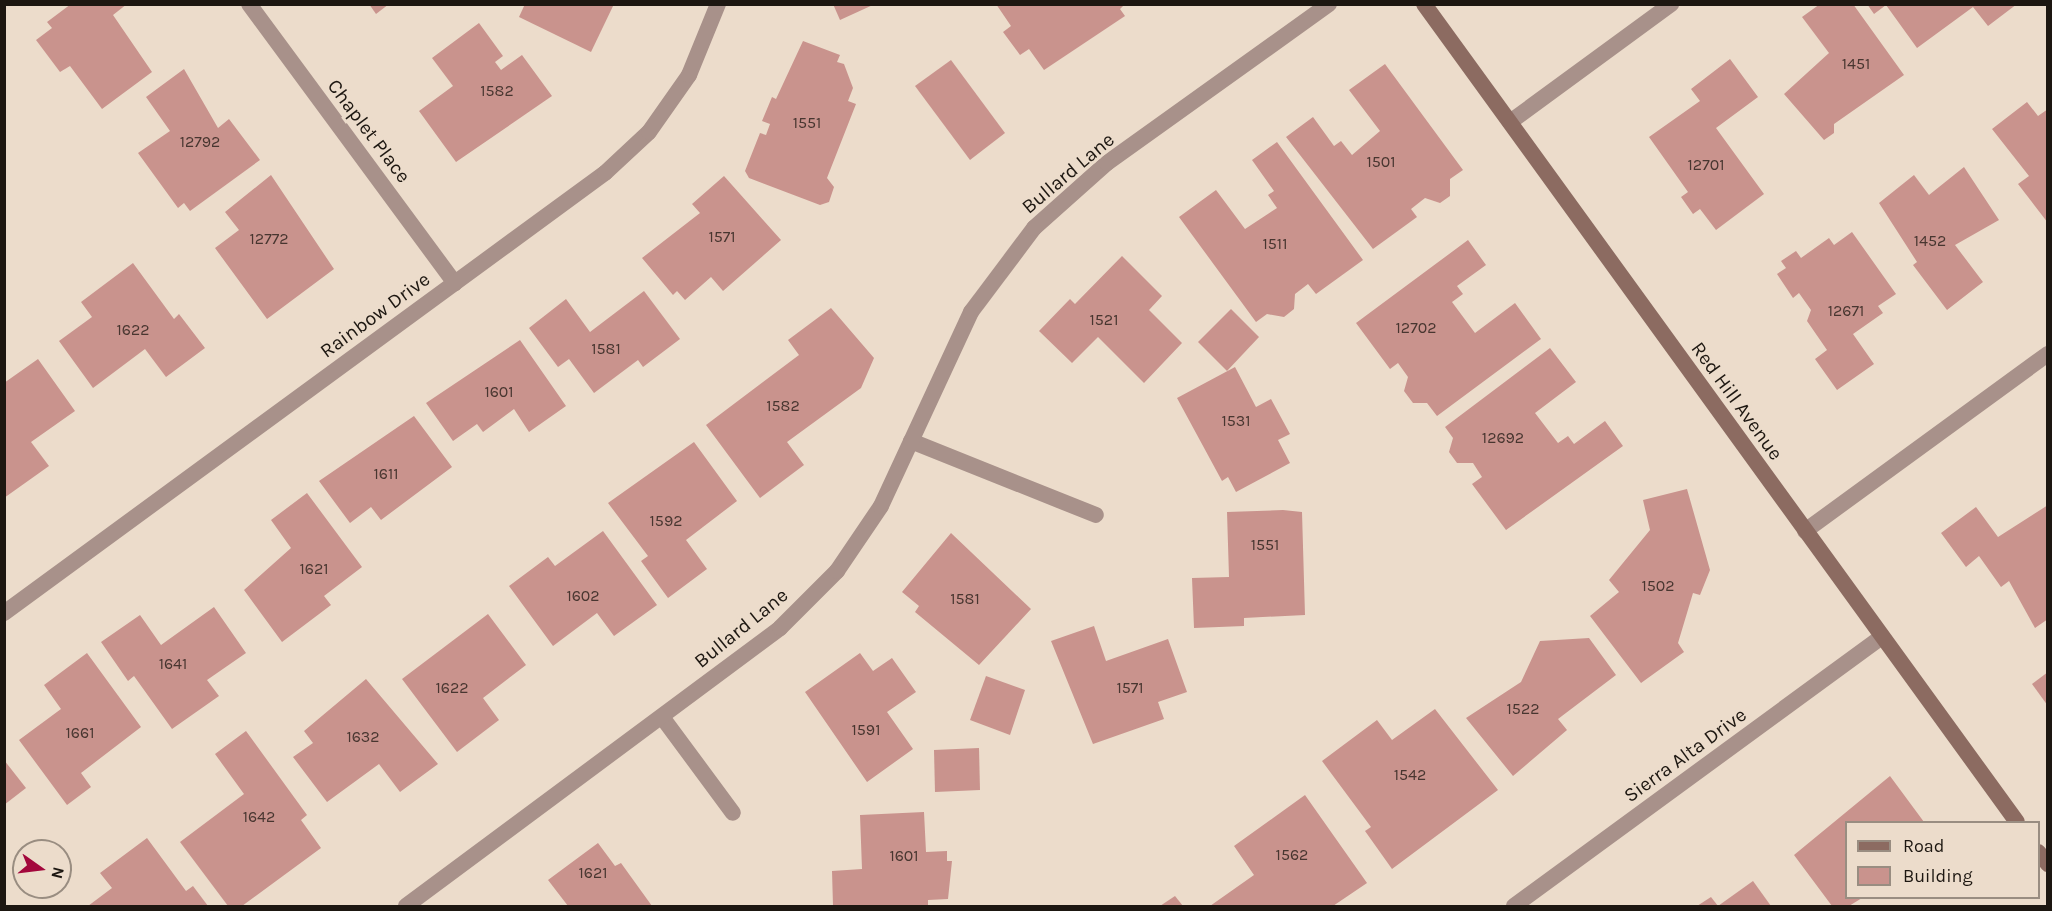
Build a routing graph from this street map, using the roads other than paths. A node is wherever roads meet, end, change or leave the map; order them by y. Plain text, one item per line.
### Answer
1 (249, 4) edge
2 (718, 4) edge
3 (1329, 4) edge
4 (1424, 4) edge
5 (1671, 4) edge
6 (1510, 122) junction
7 (455, 283) junction
8 (2048, 354) edge
9 (910, 441) junction
10 (1096, 514) dead end
11 (1805, 531) junction
12 (4, 613) edge
13 (1882, 637) junction
14 (662, 717) junction
15 (733, 813) dead end
16 (2016, 821) edge
17 (406, 906) edge
18 (1514, 906) edge

1 - 7 street, Chaplet Place
2 - 7 street, Rainbow Drive
3 - 9 street, Bullard Lane
4 - 6 main road, Red Hill Avenue
5 - 6 street
6 - 11 main road, Red Hill Avenue
7 - 12 street, Rainbow Drive
8 - 11 street
9 - 10 street
9 - 14 street, Bullard Lane
11 - 13 main road, Red Hill Avenue
13 - 16 main road, Red Hill Avenue
13 - 18 street, Sierra Alta Drive
14 - 15 street
14 - 17 street, Bullard Lane

